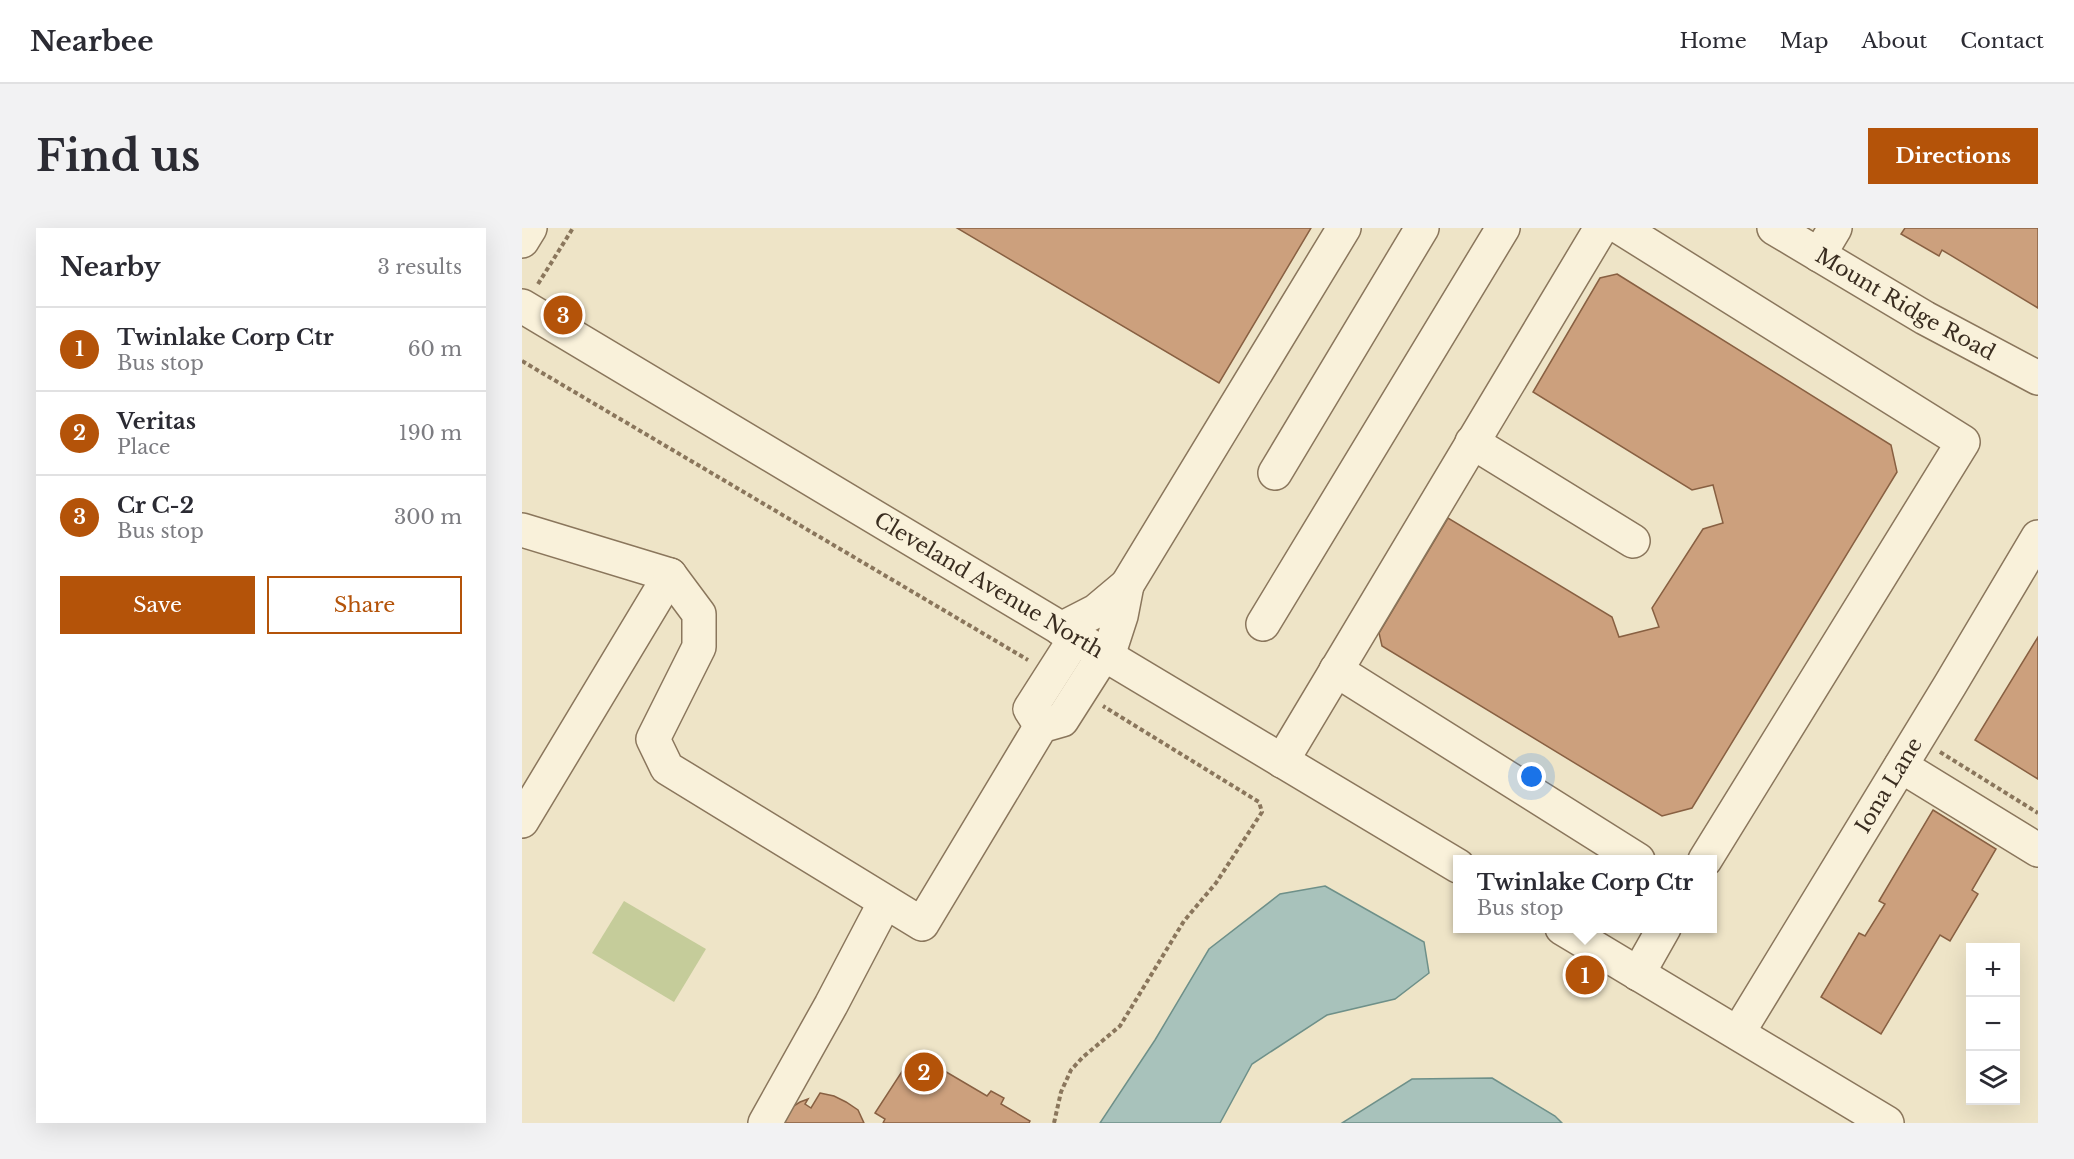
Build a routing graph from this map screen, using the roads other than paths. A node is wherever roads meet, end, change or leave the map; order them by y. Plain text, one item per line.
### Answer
1 (530, 228) edge
2 (1344, 228) edge
3 (1422, 228) edge
4 (1503, 228) edge
5 (1601, 228) edge
6 (1621, 228) edge
7 (1774, 228) edge
8 (522, 241) edge
9 (1827, 241) edge
10 (522, 306) edge
11 (2038, 378) edge
12 (1473, 442) junction
13 (1275, 473) dead end
14 (522, 530) edge
15 (2038, 537) edge
16 (1633, 541) dead end
17 (670, 575) junction
18 (1127, 585) junction
19 (1263, 624) dead end
20 (1069, 633) junction
21 (1106, 655) junction
22 (1336, 670) junction
23 (1041, 726) junction
24 (1282, 760) junction
25 (1901, 766) junction
26 (522, 821) edge
27 (2038, 850) edge
28 (1630, 855) edge
29 (1708, 855) edge
30 (1453, 863) edge
31 (885, 902) junction
32 (1570, 933) edge
33 (1661, 933) edge
34 (1638, 974) junction
35 (1738, 1033) junction
36 (765, 1123) edge
37 (1887, 1123) edge

1 - 8 street
2 - 18 street
3 - 13 street
4 - 19 street
5 - 12 street
6 - 29 street
7 - 9 street, Mount Ridge Road
9 - 11 street, Mount Ridge Road
10 - 20 street, Cleveland Avenue North
12 - 16 street
12 - 22 street
14 - 17 street
15 - 25 street, Iona Lane
17 - 26 street
17 - 31 street
18 - 20 street
18 - 21 street
20 - 21 street, Cleveland Avenue North
20 - 23 street
21 - 23 street
21 - 24 street, Cleveland Avenue North
22 - 24 street
22 - 28 street
23 - 31 street
24 - 30 street, Cleveland Avenue North
25 - 27 street
25 - 35 street, Iona Lane
31 - 36 street
32 - 34 street
33 - 34 street
34 - 35 street
35 - 37 street

